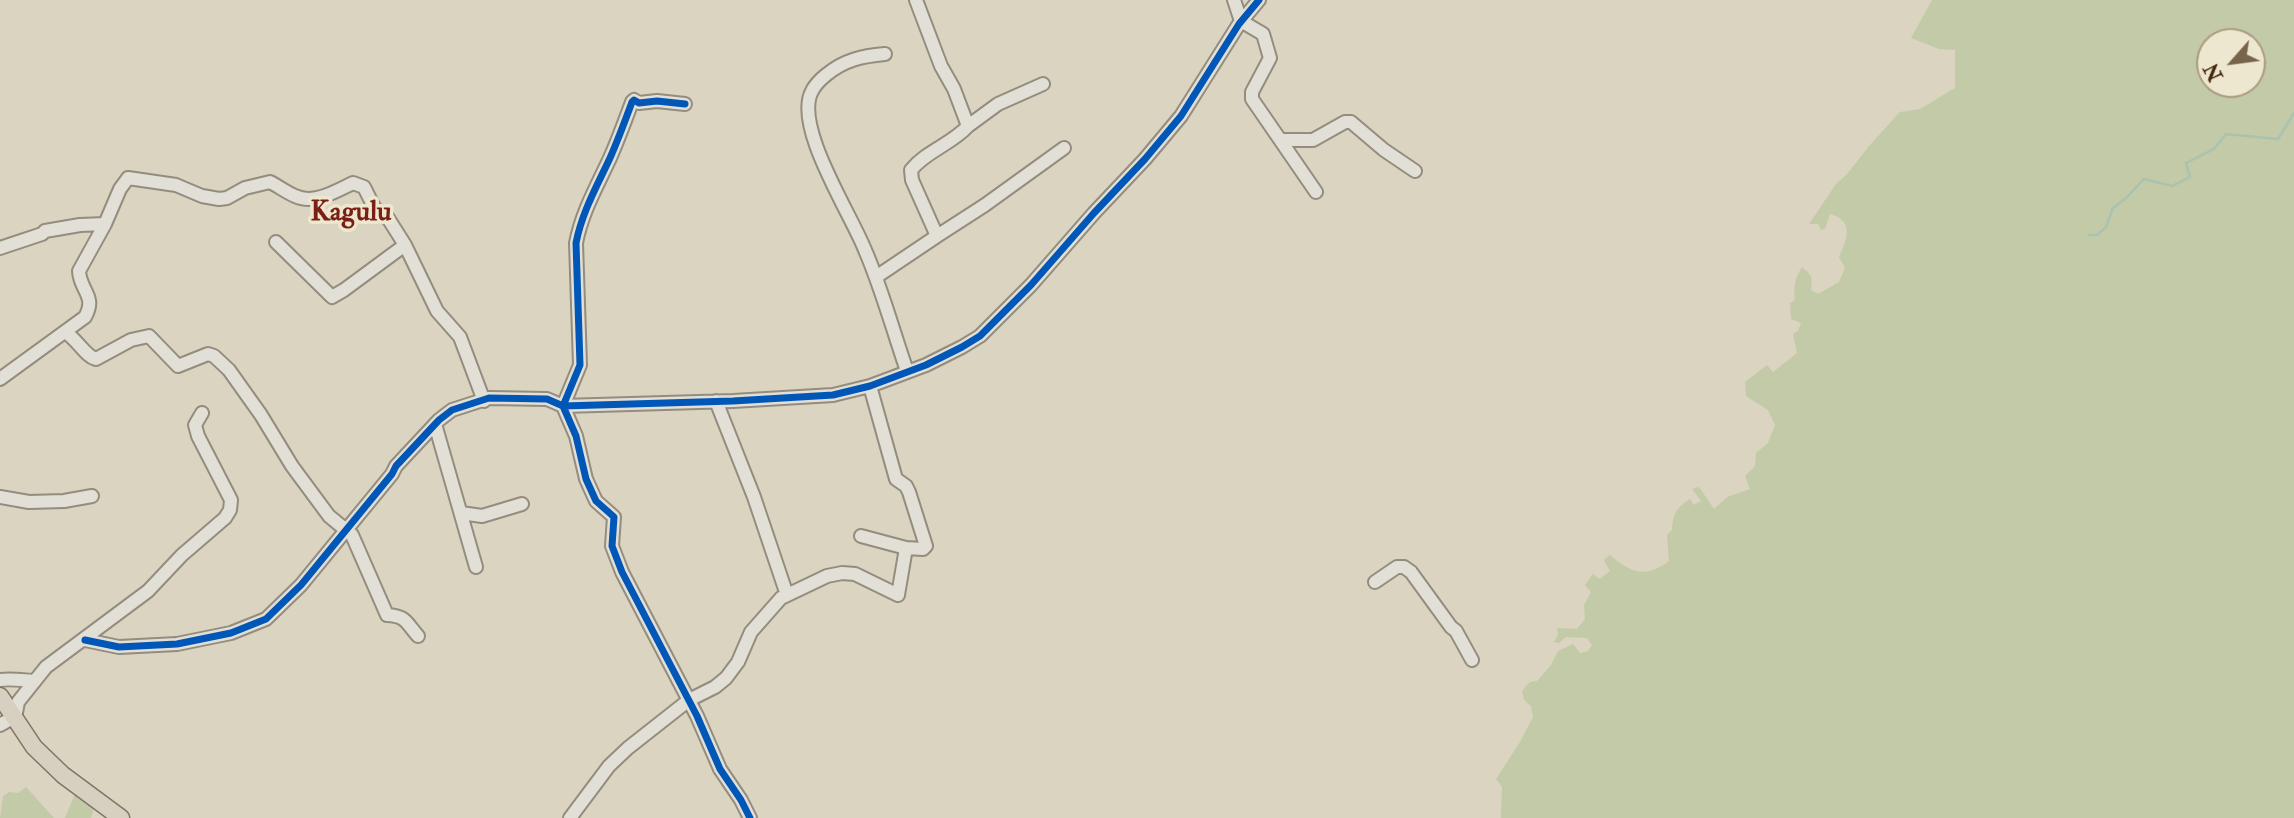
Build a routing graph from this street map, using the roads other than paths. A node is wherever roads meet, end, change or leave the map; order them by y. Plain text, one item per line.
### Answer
1 (916, 0) edge
2 (1234, 0) edge
3 (1259, 0) edge
4 (1241, 21) junction
5 (885, 54) dead end
6 (1042, 84) dead end
7 (685, 104) dead end
8 (968, 126) junction
9 (1281, 140) junction
10 (1064, 148) dead end
11 (1415, 171) dead end
12 (1317, 192) dead end
13 (105, 224) junction
14 (937, 236) junction
15 (276, 242) dead end
16 (405, 245) junction
17 (0, 248) edge
18 (876, 276) junction
19 (65, 332) junction
20 (907, 371) junction
21 (0, 379) edge
22 (870, 386) junction
23 (484, 401) junction
24 (716, 401) junction
25 (563, 406) junction
26 (202, 413) dead end
27 (435, 425) junction
28 (92, 496) dead end
29 (0, 497) edge
30 (522, 504) dead end
31 (461, 513) junction
32 (344, 531) junction
33 (861, 536) dead end
34 (906, 548) junction
35 (476, 567) dead end
36 (1376, 582) dead end
37 (787, 595) junction
38 (418, 636) dead end
39 (85, 640) junction
40 (1472, 660) dead end
41 (0, 680) edge
42 (36, 680) junction
43 (0, 695) edge
44 (689, 700) junction
45 (9, 720) edge
46 (121, 818) edge
47 (570, 818) edge
48 (750, 818) edge

1 - 8 street
2 - 4 street
3 - 4 street
4 - 9 street
4 - 20 street
5 - 18 street
6 - 8 street
7 - 25 street
8 - 14 street
9 - 11 street
9 - 12 street
10 - 14 street
13 - 16 street
13 - 17 street
13 - 19 street
14 - 18 street
15 - 16 street
16 - 23 street
18 - 20 street
19 - 21 street
19 - 32 street
20 - 22 street
22 - 24 street
22 - 34 street
23 - 25 street
23 - 27 street
24 - 25 street
24 - 37 street
25 - 44 street
26 - 39 street
27 - 31 street
27 - 32 street
28 - 29 street
30 - 31 street
31 - 35 street
32 - 38 street
32 - 39 street
33 - 34 street
34 - 37 street
36 - 40 street
37 - 44 street
39 - 42 street
41 - 42 street
42 - 43 street
42 - 45 street
43 - 45 main road
44 - 47 street
44 - 48 street
45 - 46 main road

